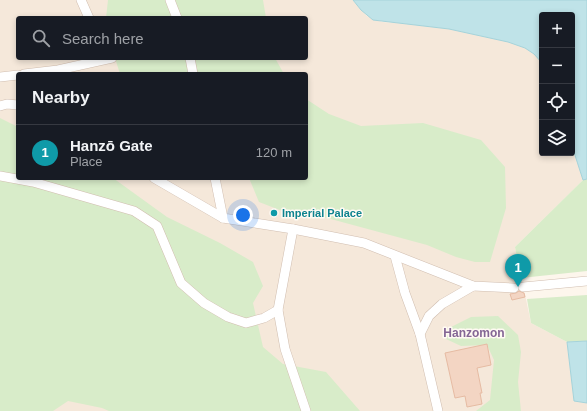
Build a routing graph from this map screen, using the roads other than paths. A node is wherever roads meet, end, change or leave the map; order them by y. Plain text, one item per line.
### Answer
1 (81, 0) edge
2 (170, 0) edge
3 (88, 16) edge
4 (176, 16) edge
5 (101, 60) edge
6 (190, 60) edge
7 (41, 72) edge
8 (193, 72) edge
9 (16, 75) edge
10 (0, 77) edge
11 (16, 105) edge
12 (0, 106) edge
13 (0, 176) edge
14 (16, 179) edge
15 (22, 180) edge
16 (157, 180) edge
17 (215, 180) edge
18 (223, 218) junction
19 (293, 229) junction
20 (395, 256) junction
21 (587, 281) edge
22 (473, 286) junction
23 (278, 310) junction
24 (420, 334) junction
25 (306, 411) edge
26 (438, 411) edge

1 - 3 lane
2 - 4 lane
5 - 7 lane
6 - 8 lane
9 - 10 lane
11 - 12 lane
13 - 14 lane
15 - 23 lane
16 - 18 lane
17 - 18 lane
18 - 19 lane
19 - 20 lane
19 - 23 lane
20 - 22 lane
20 - 24 lane
21 - 22 lane
22 - 24 lane
23 - 25 lane
24 - 26 lane

